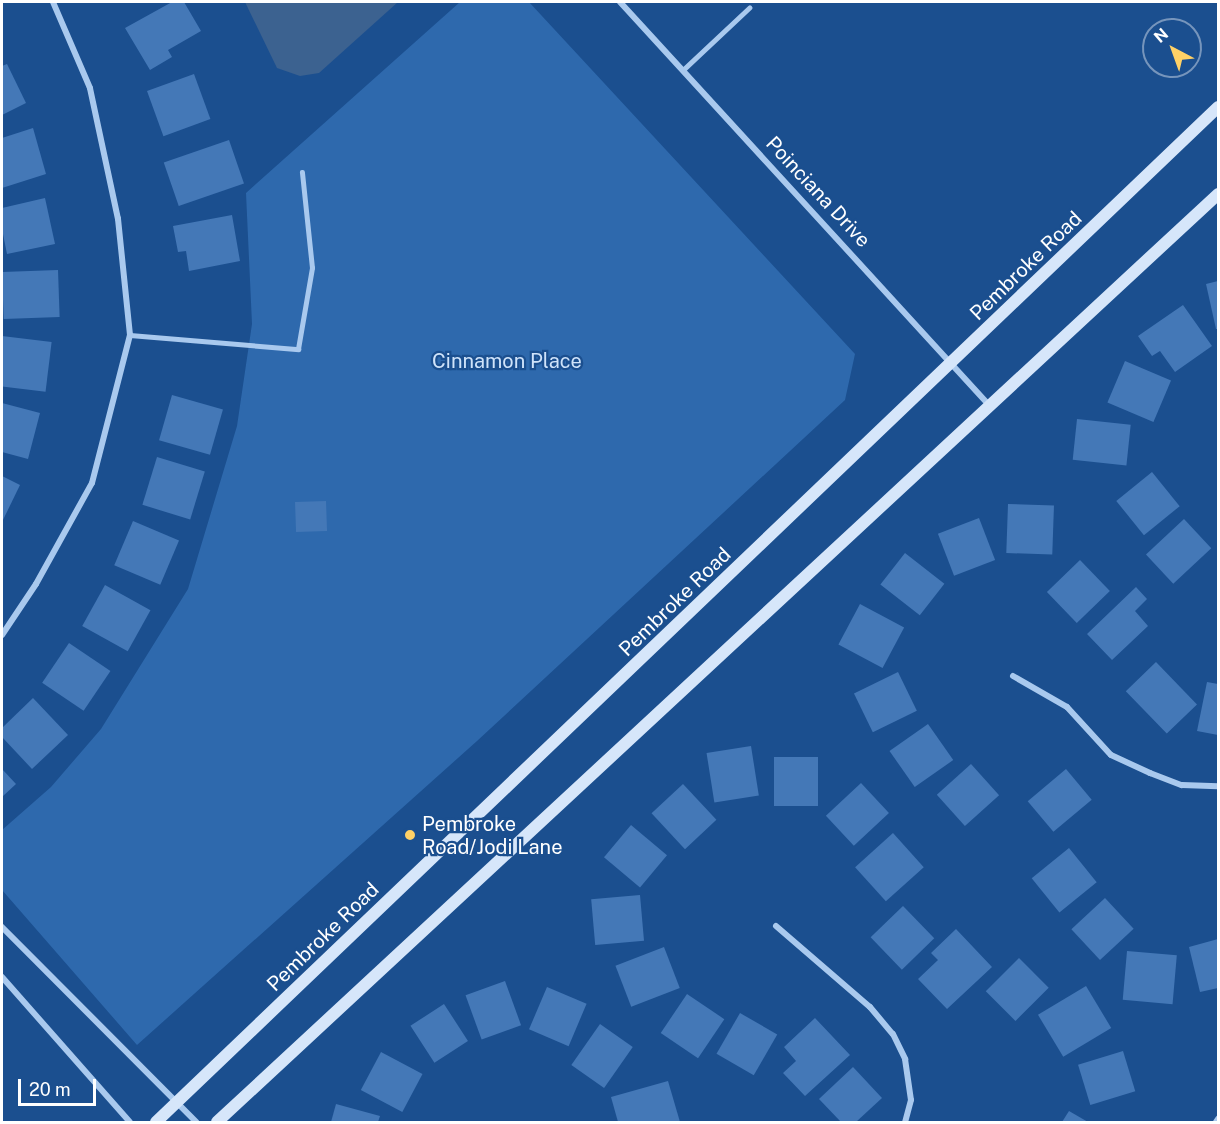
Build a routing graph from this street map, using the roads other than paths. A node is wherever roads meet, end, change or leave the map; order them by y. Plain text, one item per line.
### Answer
1 (53, 2) edge
2 (620, 2) edge
3 (749, 9) dead end
4 (683, 70) junction
5 (1218, 107) edge
6 (302, 173) dead end
7 (1218, 194) edge
8 (130, 335) junction
9 (952, 364) junction
10 (990, 406) junction
11 (2, 635) edge
12 (1013, 676) dead end
13 (1218, 786) edge
14 (776, 926) dead end
15 (2, 927) edge
16 (2, 977) edge
17 (177, 1103) junction
18 (130, 1122) edge
19 (156, 1122) edge
20 (196, 1122) edge
21 (217, 1122) edge
22 (905, 1122) edge

1 - 8 street
2 - 4 street, Poinciana Drive
3 - 4 lane
4 - 9 street, Poinciana Drive
5 - 9 main road, Pembroke Road
6 - 8 lane
7 - 10 main road
8 - 11 street
9 - 10 street, Poinciana Drive
9 - 17 main road, Pembroke Road
10 - 21 main road
12 - 13 street
14 - 22 street
15 - 17 street
16 - 18 street
17 - 19 main road, Pembroke Road
17 - 20 street

